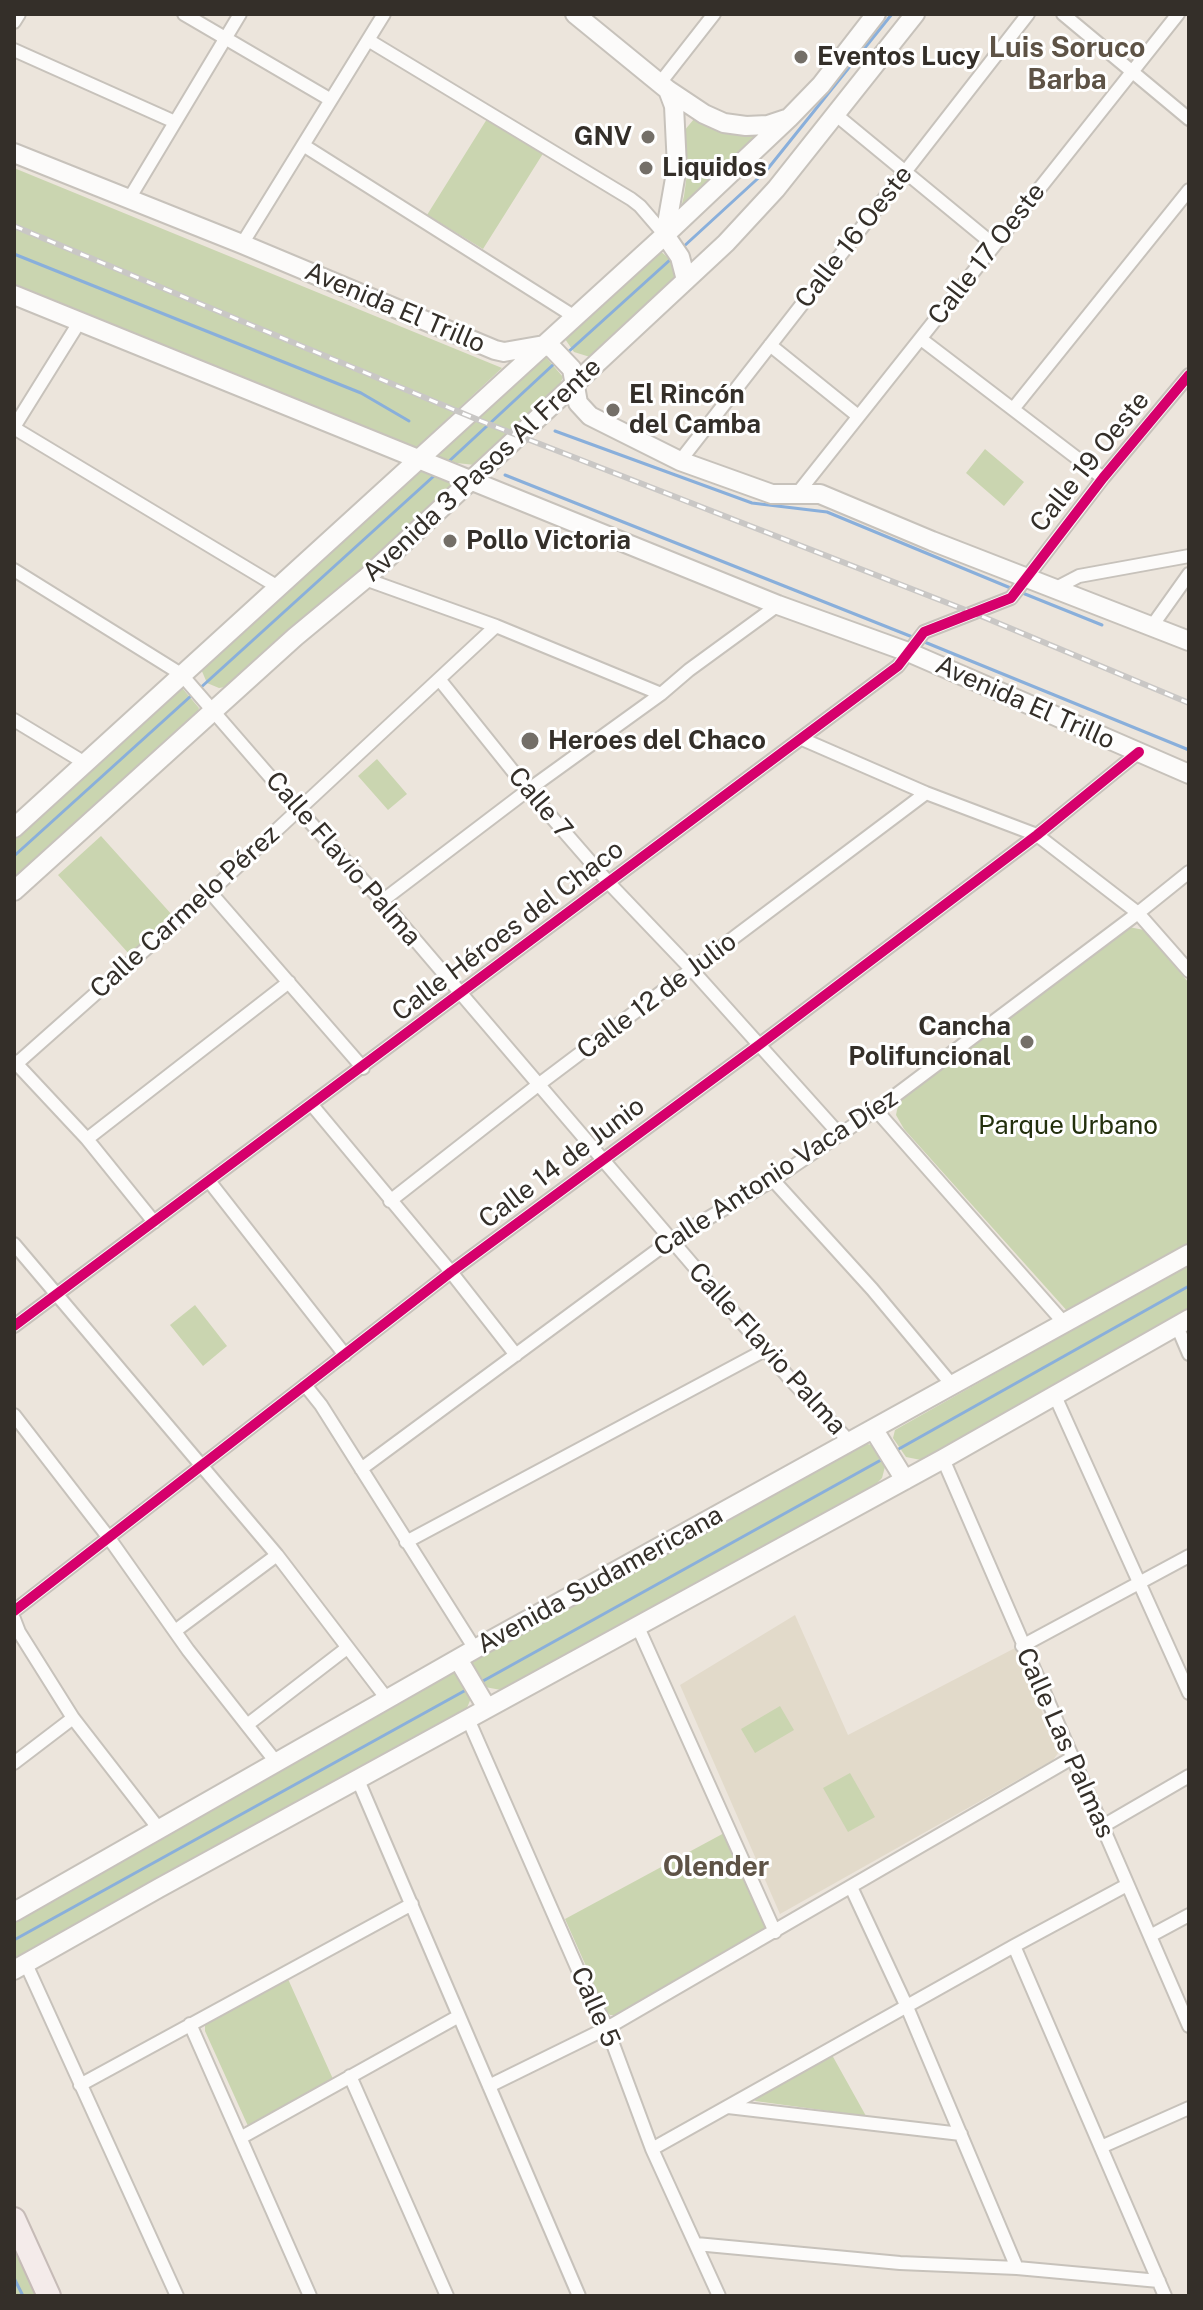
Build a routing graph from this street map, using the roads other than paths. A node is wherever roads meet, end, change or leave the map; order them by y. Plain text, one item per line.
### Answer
1 (19, 14) edge
2 (184, 14) edge
3 (240, 14) edge
4 (384, 14) edge
5 (575, 14) edge
6 (714, 14) edge
7 (876, 14) edge
8 (915, 14) edge
9 (1028, 14) edge
10 (1063, 14) edge
11 (1178, 14) edge
12 (14, 22) edge
13 (225, 39) junction
14 (368, 40) junction
15 (14, 50) edge
16 (1131, 71) junction
17 (664, 86) junction
18 (331, 100) junction
19 (835, 114) junction
20 (789, 118) junction
21 (1189, 119) edge
22 (175, 122) junction
23 (303, 145) junction
24 (14, 153) edge
25 (904, 172) junction
26 (1189, 190) edge
27 (129, 199) junction
28 (242, 244) junction
29 (672, 245) junction
30 (994, 245) junction
31 (686, 280) junction
32 (14, 295) edge
33 (575, 317) junction
34 (80, 321) junction
35 (921, 339) junction
36 (770, 345) junction
37 (548, 346) junction
38 (1189, 375) edge
39 (573, 377) junction
40 (1013, 409) junction
41 (858, 416) junction
42 (14, 427) edge
43 (385, 447) junction
44 (680, 461) junction
45 (421, 462) junction
46 (462, 478) junction
47 (1103, 478) junction
48 (390, 483) junction
49 (797, 494) junction
50 (1189, 556) edge
51 (14, 570) edge
52 (1189, 574) edge
53 (365, 579) junction
54 (1022, 580) junction
55 (278, 587) junction
56 (1056, 588) junction
57 (778, 605) junction
58 (496, 626) junction
59 (1152, 626) junction
60 (1189, 641) edge
61 (908, 651) junction
62 (185, 678) junction
63 (439, 679) junction
64 (661, 694) junction
65 (209, 705) junction
66 (14, 720) edge
67 (802, 739) junction
68 (1139, 752) junction
69 (85, 763) junction
70 (1189, 774) edge
71 (528, 790) junction
72 (926, 793) junction
73 (298, 809) junction
74 (14, 828) edge
75 (1037, 835) junction
76 (1189, 872) edge
77 (608, 882) junction
78 (14, 891) edge
79 (210, 892) junction
80 (382, 901) junction
81 (1138, 913) junction
82 (693, 971) junction
83 (1189, 971) edge
84 (289, 982) junction
85 (461, 994) junction
86 (759, 1045) junction
87 (15, 1063) edge
88 (363, 1068) junction
89 (538, 1085) junction
90 (312, 1105) junction
91 (876, 1110) junction
92 (840, 1135) junction
93 (87, 1139) junction
94 (602, 1161) junction
95 (773, 1180) junction
96 (209, 1181) junction
97 (390, 1201) junction
98 (154, 1222) junction
99 (671, 1240) junction
100 (14, 1244) edge
101 (1189, 1254) edge
102 (451, 1272) junction
103 (56, 1293) junction
104 (1183, 1323) edge
105 (1065, 1324) junction
106 (14, 1326) edge
107 (765, 1350) junction
108 (1189, 1354) edge
109 (345, 1355) junction
110 (516, 1355) junction
111 (305, 1385) junction
112 (953, 1386) junction
113 (1055, 1396) junction
114 (14, 1415) edge
115 (874, 1430) junction
116 (850, 1442) junction
117 (943, 1459) junction
118 (203, 1465) junction
119 (361, 1469) junction
120 (905, 1480) junction
121 (109, 1538) junction
122 (406, 1542) junction
123 (277, 1555) junction
124 (1189, 1556) edge
125 (1138, 1583) junction
126 (14, 1611) edge
127 (14, 1619) edge
128 (637, 1625) junction
129 (175, 1631) junction
130 (1022, 1646) junction
131 (347, 1648) junction
132 (475, 1649) junction
133 (458, 1659) junction
134 (1189, 1693) edge
135 (387, 1699) junction
136 (487, 1708) junction
137 (73, 1718) junction
138 (468, 1719) junction
139 (247, 1725) junction
140 (1072, 1758) junction
141 (276, 1762) junction
142 (14, 1763) edge
143 (1189, 1776) edge
144 (358, 1780) junction
145 (1103, 1826) junction
146 (159, 1829) junction
147 (1127, 1885) junction
148 (851, 1887) junction
149 (412, 1904) junction
150 (14, 1912) edge
151 (1189, 1915) edge
152 (775, 1932) junction
153 (1150, 1936) junction
154 (1014, 1946) junction
155 (20, 1967) edge
156 (907, 2007) junction
157 (459, 2016) junction
158 (190, 2024) junction
159 (1189, 2026) edge
160 (607, 2028) junction
161 (350, 2076) junction
162 (80, 2085) junction
163 (489, 2086) junction
164 (728, 2107) junction
165 (1189, 2108) edge
166 (961, 2134) junction
167 (242, 2137) junction
168 (1101, 2147) junction
169 (652, 2149) junction
170 (14, 2219) edge
171 (696, 2244) junction
172 (1017, 2268) junction
173 (1159, 2281) junction
174 (49, 2296) edge
175 (177, 2296) edge
176 (310, 2296) edge
177 (447, 2296) edge
178 (579, 2296) edge
179 (719, 2296) edge
180 (1165, 2296) edge

1 - 12 street
2 - 13 street
3 - 13 street
4 - 14 street
5 - 17 main road
6 - 17 street
7 - 20 main road, Avenida 3 Pasos Al Frente
8 - 19 main road, Avenida 3 Pasos Al Frente
9 - 25 street, Calle 16 Oeste
10 - 16 street
11 - 16 street, Calle 17 Oeste
13 - 18 street
13 - 22 street
14 - 18 street
14 - 29 street
15 - 22 street
16 - 21 street
16 - 30 street, Calle 17 Oeste
17 - 20 main road
17 - 29 main road
18 - 23 street
19 - 25 street
19 - 31 main road, Avenida 3 Pasos Al Frente
20 - 29 main road, Avenida 3 Pasos Al Frente
22 - 27 street
23 - 28 street
23 - 33 street
24 - 27 main road, Avenida El Trillo
25 - 30 street
25 - 36 street, Calle 16 Oeste
26 - 40 street
27 - 28 main road, Avenida El Trillo
28 - 37 main road, Avenida El Trillo
29 - 31 main road
29 - 33 main road, Avenida 3 Pasos Al Frente
30 - 35 street, Calle 17 Oeste
31 - 39 main road, Avenida 3 Pasos Al Frente
32 - 34 main road, Avenida El Trillo
33 - 37 main road, Avenida 3 Pasos Al Frente
34 - 42 street
34 - 43 main road, Avenida El Trillo
35 - 40 street
35 - 41 street, Calle 17 Oeste
36 - 41 street
36 - 44 street, Calle 16 Oeste
37 - 39 main road
37 - 45 main road, Avenida 3 Pasos Al Frente
38 - 47 street, Calle 19 Oeste
39 - 44 main road
39 - 46 main road, Avenida 3 Pasos Al Frente
40 - 47 street
41 - 49 street, Calle 17 Oeste
42 - 55 street
43 - 45 main road, Avenida El Trillo
43 - 48 main road
44 - 49 main road
45 - 46 main road, Avenida El Trillo
45 - 48 main road, Avenida 3 Pasos Al Frente
46 - 53 main road, Avenida 3 Pasos Al Frente
46 - 57 main road, Avenida El Trillo
47 - 54 street, Calle 19 Oeste
48 - 55 main road, Avenida 3 Pasos Al Frente
49 - 54 main road
50 - 56 street
51 - 62 street, Calle Flavio Palma
52 - 59 street
53 - 58 street
53 - 65 main road, Avenida 3 Pasos Al Frente
54 - 56 main road
54 - 61 street, Calle Héroes del Chaco
55 - 62 main road, Avenida 3 Pasos Al Frente
56 - 59 main road
57 - 61 main road, Avenida El Trillo
57 - 64 street
58 - 63 street, Calle Carmelo Pérez
58 - 64 street
59 - 60 main road
61 - 67 street, Calle Héroes del Chaco
61 - 68 main road, Avenida El Trillo
62 - 65 street, Calle Flavio Palma
62 - 69 main road, Avenida 3 Pasos Al Frente
63 - 71 street, Calle 7
63 - 73 street, Calle Carmelo Pérez
64 - 71 street
65 - 73 street, Calle Flavio Palma
65 - 78 main road, Avenida 3 Pasos Al Frente
66 - 69 street
67 - 72 street
67 - 77 street, Calle Héroes del Chaco
68 - 70 main road, Avenida El Trillo
68 - 75 street, Calle 14 de Junio
69 - 74 main road, Avenida 3 Pasos Al Frente
71 - 77 street, Calle 7
71 - 80 street
72 - 75 street
72 - 82 street, Calle 12 de Julio
73 - 79 street, Calle Carmelo Pérez
73 - 80 street, Calle Flavio Palma
75 - 81 street
75 - 86 street, Calle 14 de Junio
76 - 81 street, Calle Antonio Vaca Díez
77 - 82 street, Calle 7
77 - 85 street, Calle Héroes del Chaco
79 - 84 street
79 - 87 street, Calle Carmelo Pérez
80 - 85 street, Calle Flavio Palma
81 - 83 street
81 - 91 street, Calle Antonio Vaca Díez
82 - 86 street, Calle 7
82 - 89 street, Calle 12 de Julio
84 - 88 street
84 - 93 street
85 - 88 street, Calle Héroes del Chaco
85 - 89 street, Calle Flavio Palma
86 - 92 street, Calle 7
86 - 94 street, Calle 14 de Junio
87 - 93 street
88 - 90 street, Calle Héroes del Chaco
89 - 94 street, Calle Flavio Palma
89 - 97 street, Calle 12 de Julio
90 - 96 street, Calle Héroes del Chaco
90 - 97 street
91 - 92 street, Calle Antonio Vaca Díez
91 - 105 street
92 - 95 street, Calle Antonio Vaca Díez
93 - 98 street
94 - 99 street, Calle Flavio Palma
94 - 102 street, Calle 14 de Junio
95 - 99 street, Calle Antonio Vaca Díez
95 - 112 street
96 - 98 street, Calle Héroes del Chaco
96 - 109 street
97 - 102 street
98 - 103 street, Calle Héroes del Chaco
99 - 107 street, Calle Flavio Palma
99 - 110 street, Calle Antonio Vaca Díez
100 - 103 street
101 - 105 main road, Avenida Sudamericana
102 - 109 street, Calle 14 de Junio
102 - 110 street
103 - 106 street, Calle Héroes del Chaco
103 - 118 street
104 - 108 street
104 - 113 main road
105 - 112 main road, Avenida Sudamericana
107 - 116 street, Calle Flavio Palma
107 - 122 street
109 - 111 street, Calle 14 de Junio
110 - 119 street, Calle Antonio Vaca Díez
111 - 118 street, Calle 14 de Junio
111 - 119 street
112 - 115 main road, Avenida Sudamericana
113 - 117 main road
113 - 125 street
114 - 121 street
115 - 116 main road, Avenida Sudamericana
115 - 120 main road
116 - 132 main road, Avenida Sudamericana
117 - 120 main road
117 - 130 street, Calle Las Palmas
118 - 121 street, Calle 14 de Junio
118 - 123 street
119 - 122 street
120 - 128 main road
121 - 126 street, Calle 14 de Junio
121 - 129 street
122 - 132 street
123 - 129 street
123 - 131 street
124 - 125 street
125 - 130 street
125 - 134 street
127 - 137 street
128 - 136 main road
128 - 152 street
129 - 139 street
130 - 140 street, Calle Las Palmas
131 - 135 street
131 - 139 street
132 - 133 main road, Avenida Sudamericana
133 - 135 main road, Avenida Sudamericana
133 - 136 main road
135 - 141 main road, Avenida Sudamericana
136 - 138 main road
137 - 142 street
137 - 146 street
138 - 144 main road
138 - 160 street, Calle 5
139 - 141 street
140 - 145 street, Calle Las Palmas
140 - 148 street
141 - 146 main road, Avenida Sudamericana
143 - 145 street
144 - 149 street
144 - 155 main road
145 - 147 street, Calle Las Palmas
146 - 150 main road, Avenida Sudamericana
147 - 153 street, Calle Las Palmas
147 - 154 street
148 - 152 street
148 - 156 street
149 - 157 street
149 - 158 street
151 - 153 street
152 - 160 street
153 - 159 street, Calle Las Palmas
154 - 156 street
154 - 168 street
155 - 162 street
156 - 164 street
156 - 166 street
157 - 161 street
157 - 163 street
158 - 162 street
158 - 167 street
160 - 163 street
160 - 169 street, Calle 5
161 - 167 street
161 - 177 street
162 - 175 street
163 - 178 street
164 - 166 street
164 - 169 street
165 - 168 street
166 - 172 street
167 - 176 street
168 - 173 street
169 - 171 street, Calle 5
170 - 174 highway
171 - 172 street
171 - 179 street, Calle 5
172 - 173 street
173 - 180 street

